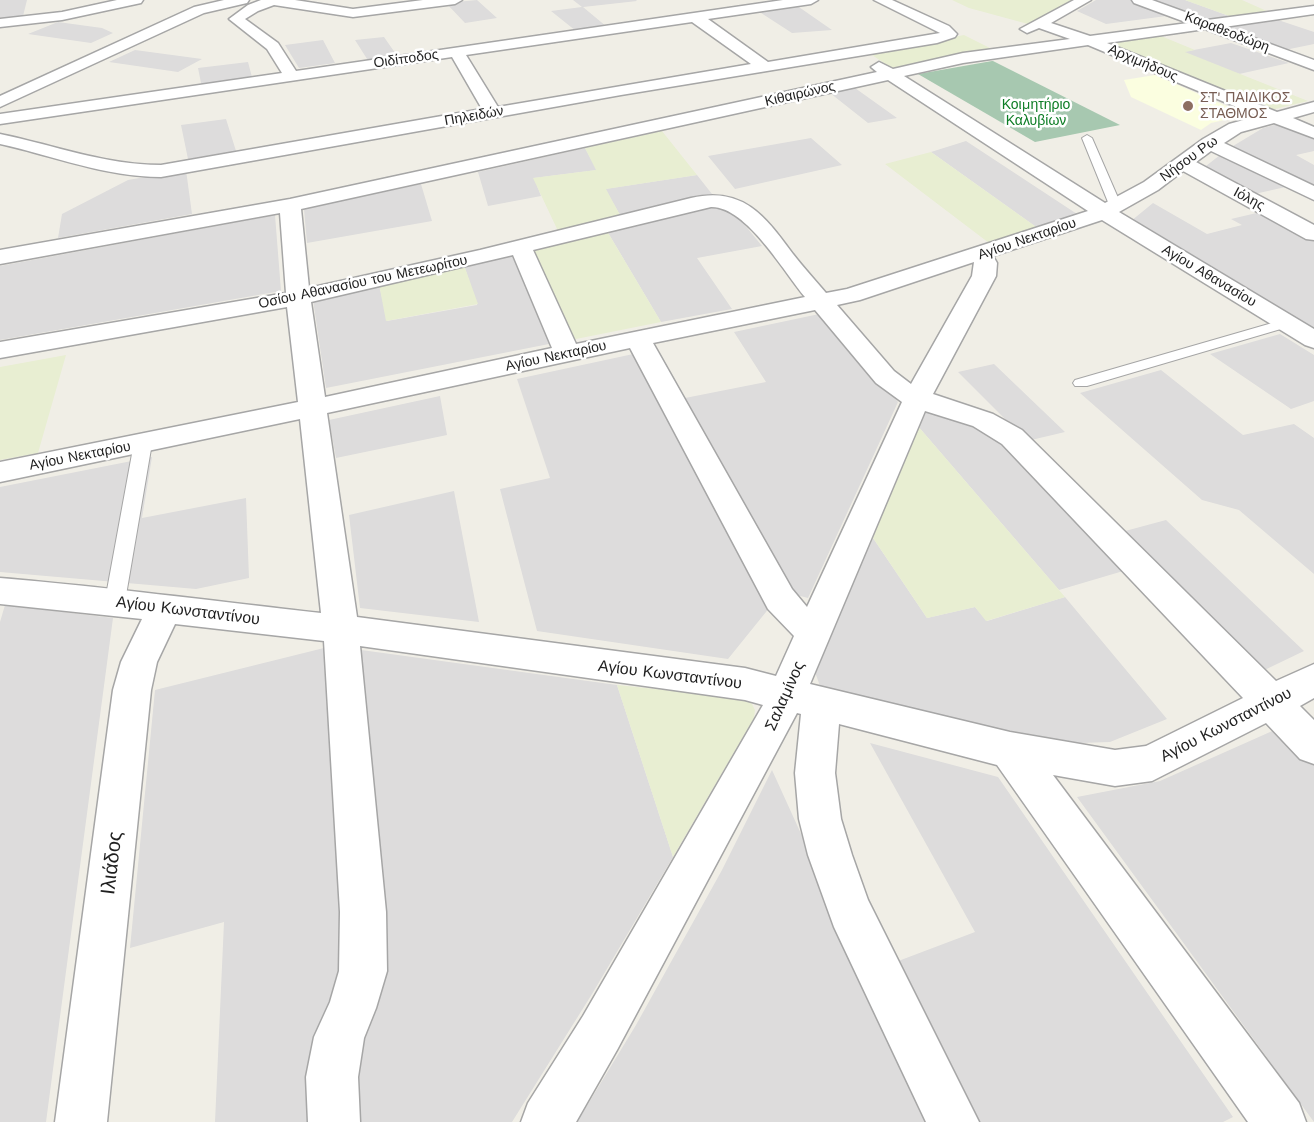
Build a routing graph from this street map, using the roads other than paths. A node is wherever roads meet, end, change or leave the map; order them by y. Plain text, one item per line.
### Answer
1 (64, 0) edge
2 (136, 0) edge
3 (242, 0) edge
4 (455, 0) edge
5 (812, 0) edge
6 (881, 0) edge
7 (1084, 0) edge
8 (1139, 0) edge
9 (1305, 0) edge
10 (273, 1) edge
11 (1314, 3) edge
12 (427, 4) junction
13 (650, 8) dead end
14 (1314, 10) edge
15 (194, 14) junction
16 (62, 16) junction
17 (695, 17) junction
18 (442, 19) dead end
19 (668, 21) junction
20 (0, 23) edge
21 (1038, 23) junction
22 (209, 25) dead end
23 (1208, 25) junction
24 (457, 34) dead end
25 (1090, 41) junction
26 (464, 51) junction
27 (858, 51) junction
28 (1011, 51) junction
29 (1314, 65) edge
30 (764, 66) junction
31 (888, 74) junction
32 (291, 75) junction
33 (0, 91) edge
34 (0, 102) edge
35 (1314, 107) edge
36 (493, 113) junction
37 (1273, 117) junction
38 (0, 119) edge
39 (1314, 133) edge
40 (1087, 138) dead end
41 (0, 139) edge
42 (1210, 143) junction
43 (1184, 164) junction
44 (1314, 194) edge
45 (290, 205) junction
46 (1110, 210) junction
47 (1314, 234) edge
48 (520, 248) junction
49 (981, 255) junction
50 (0, 257) edge
51 (298, 297) junction
52 (823, 303) junction
53 (1286, 323) junction
54 (638, 339) junction
55 (1314, 340) edge
56 (0, 350) edge
57 (567, 353) junction
58 (1081, 383) dead end
59 (917, 398) junction
60 (313, 408) junction
61 (144, 443) junction
62 (0, 472) edge
63 (0, 591) edge
64 (115, 601) junction
65 (164, 609) junction
66 (341, 629) junction
67 (812, 631) junction
68 (1314, 680) edge
69 (804, 699) junction
70 (1271, 703) junction
71 (1314, 747) edge
72 (1010, 750) junction
73 (81, 1122) edge
74 (334, 1122) edge
75 (547, 1122) edge
76 (954, 1122) edge
77 (1280, 1122) edge

1 - 16 street
2 - 16 street
3 - 15 street
4 - 12 street
5 - 17 street, Οιδίποδος
6 - 27 street, Πηλειδών
7 - 21 street
8 - 23 street, Καραθεοδώρη
9 - 11 street
10 - 12 street
10 - 32 street
12 - 18 street
13 - 19 street
14 - 23 street, Κιθαιρώνος
15 - 22 street
15 - 33 street
15 - 34 street
16 - 20 street
17 - 19 street, Οιδίποδος
17 - 30 street
19 - 26 street, Οιδίποδος
21 - 25 street, Αρχιμήδους
21 - 28 street
23 - 25 street, Κιθαιρώνος
23 - 29 street, Καραθεοδώρη
24 - 26 street
25 - 28 street, Κιθαιρώνος
25 - 37 street, Αρχιμήδους
26 - 32 street, Οιδίποδος
26 - 36 street
27 - 30 street, Πηλειδών
27 - 31 street, Αγίου Αθανασίου
28 - 31 street, Κιθαιρώνος
30 - 36 street, Πηλειδών
31 - 45 street, Κιθαιρώνος
31 - 46 street, Αγίου Αθανασίου
32 - 38 street, Οιδίποδος
35 - 37 street, Νήσου Ρω
36 - 41 street, Πηλειδών
37 - 39 street, Αρχιμήδους
37 - 42 street, Νήσου Ρω
40 - 46 lane
42 - 43 street, Νήσου Ρω
42 - 44 street
43 - 46 street, Νήσου Ρω
43 - 47 street, Ιόλης
45 - 50 street, Κιθαιρώνος
45 - 51 street
46 - 49 street, Αγίου Νεκταρίου
46 - 53 street, Αγίου Αθανασίου
48 - 51 street, Οσίου Αθανασίου του Μετεωρίτου
48 - 52 street, Οσίου Αθανασίου του Μετεωρίτου
48 - 57 street
49 - 52 street, Αγίου Νεκταρίου
49 - 59 street, Σαλαμίνος
51 - 56 street, Οσίου Αθανασίου του Μετεωρίτου
51 - 60 street
52 - 54 street, Αγίου Νεκταρίου
52 - 59 street
53 - 55 street, Αγίου Αθανασίου
53 - 58 lane
54 - 57 street, Αγίου Νεκταρίου
54 - 67 street
57 - 60 street, Αγίου Νεκταρίου
59 - 67 street, Σαλαμίνος
59 - 70 street
60 - 61 street, Αγίου Νεκταρίου
60 - 66 street
61 - 62 street, Αγίου Νεκταρίου
61 - 64 lane
63 - 64 street, Αγίου Κωνσταντίνου
64 - 65 street, Αγίου Κωνσταντίνου
65 - 66 street, Αγίου Κωνσταντίνου
65 - 73 street, Ιλιάδος
66 - 69 street, Αγίου Κωνσταντίνου
66 - 74 street
67 - 69 street, Σαλαμίνος
68 - 70 street, Αγίου Κωνσταντίνου
69 - 72 street, Αγίου Κωνσταντίνου
69 - 75 street, Σαλαμίνος
69 - 76 street
70 - 71 street
70 - 72 street, Αγίου Κωνσταντίνου
72 - 77 street

